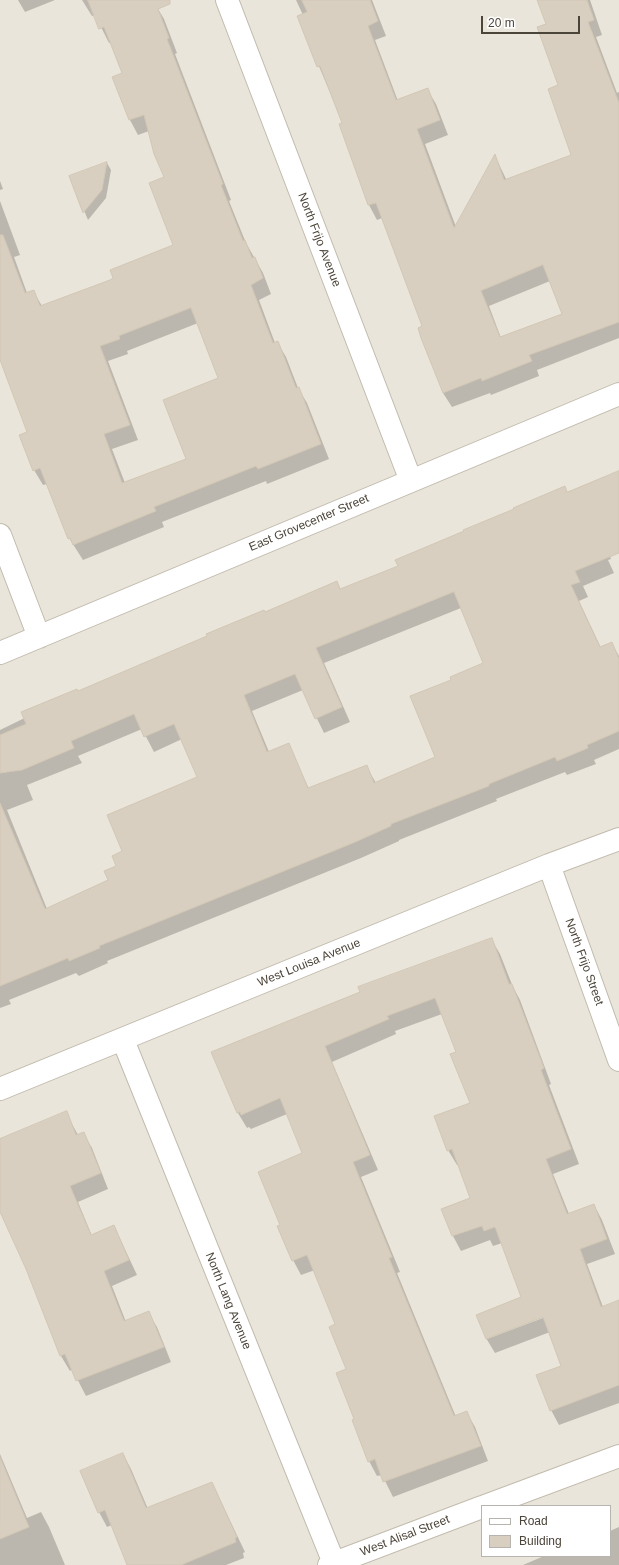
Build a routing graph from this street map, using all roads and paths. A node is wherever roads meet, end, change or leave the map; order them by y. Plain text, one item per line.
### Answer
1 (227, 0) edge
2 (619, 394) edge
3 (411, 481) junction
4 (0, 535) edge
5 (39, 637) junction
6 (0, 653) edge
7 (619, 839) edge
8 (549, 865) junction
9 (123, 1040) junction
10 (619, 1060) edge
11 (0, 1088) edge
12 (619, 1456) edge
13 (488, 1505) edge
14 (481, 1507) edge
15 (331, 1564) edge

1 - 3 street, North Frijo Avenue
2 - 3 street, East Grovecenter Street
3 - 5 street, East Grovecenter Street
4 - 5 street
5 - 6 street, East Grovecenter Street
7 - 8 street, West Louisa Avenue
8 - 9 street, West Louisa Avenue
8 - 10 street, North Frijo Street
9 - 11 street, West Louisa Avenue
9 - 15 street, North Lang Avenue
12 - 13 street
14 - 15 street, West Alisal Street

